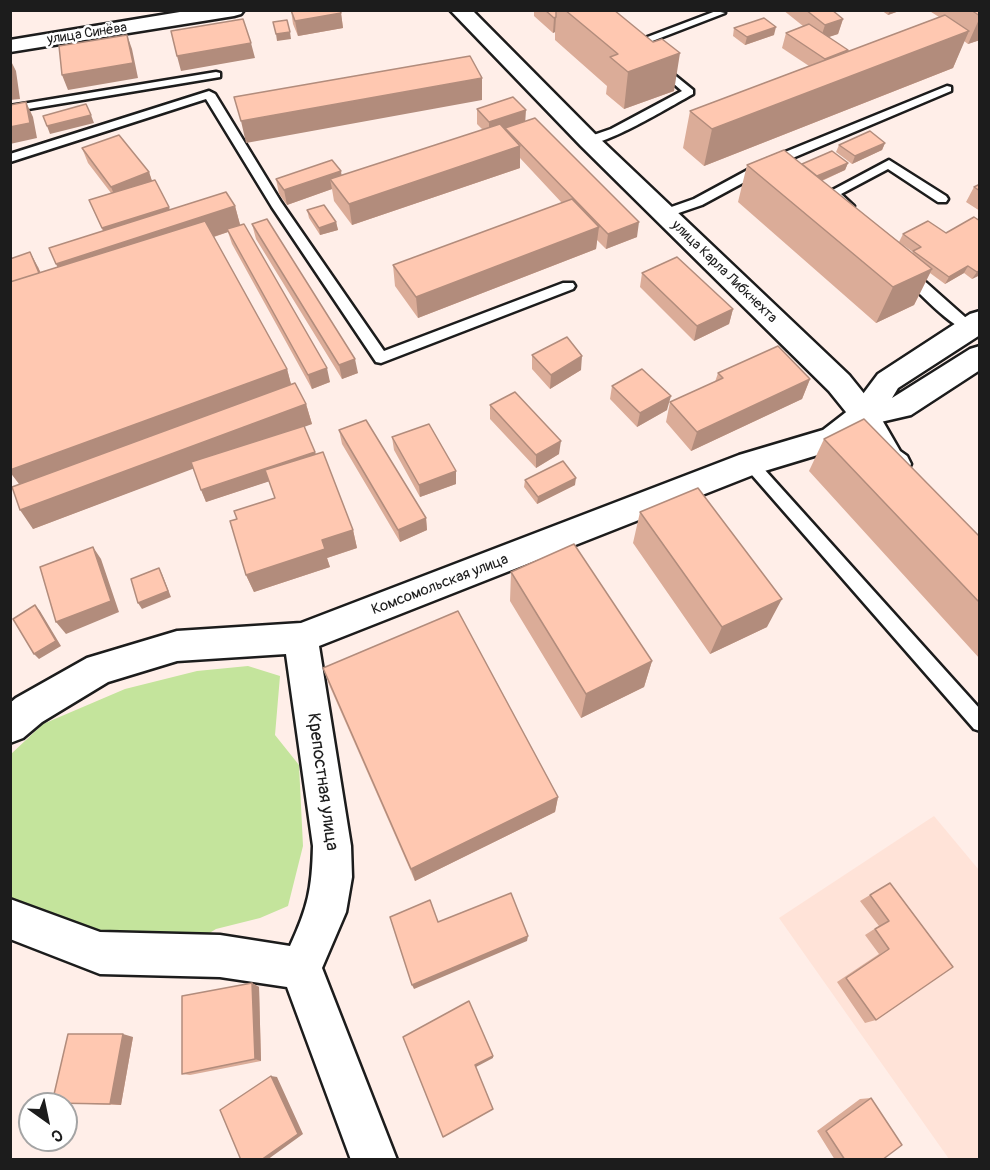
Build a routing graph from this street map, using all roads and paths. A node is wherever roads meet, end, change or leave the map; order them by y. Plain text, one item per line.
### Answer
1 (234, 10) edge
2 (460, 10) edge
3 (720, 13) dead end
4 (10, 46) edge
5 (216, 75) dead end
6 (947, 89) dead end
7 (10, 109) edge
8 (589, 141) junction
9 (10, 158) edge
10 (942, 200) dead end
11 (828, 206) edge
12 (664, 214) junction
13 (859, 215) edge
14 (846, 220) edge
15 (898, 265) edge
16 (568, 286) dead end
17 (974, 325) edge
18 (980, 356) edge
19 (864, 414) junction
20 (750, 463) junction
21 (914, 480) edge
22 (301, 638) junction
23 (980, 723) edge
24 (10, 726) edge
25 (10, 919) edge
26 (301, 968) junction
27 (374, 1160) edge

1 - 4 street, улица Синёва
2 - 8 street, улица Карла Либкнехта
3 - 8 lane
5 - 7 lane
6 - 12 lane
8 - 12 street, улица Карла Либкнехта
9 - 16 lane
10 - 13 lane
11 - 14 lane
12 - 19 street, улица Карла Либкнехта
15 - 17 lane
17 - 19 street, Комсомольская улица
18 - 19 street, Комсомольская улица
19 - 20 street, Комсомольская улица
19 - 21 street, улица Карла Либкнехта
20 - 22 street, Комсомольская улица
20 - 23 lane
22 - 24 street, Комсомольская улица
22 - 26 street, Крепостная улица
25 - 26 street
26 - 27 street

